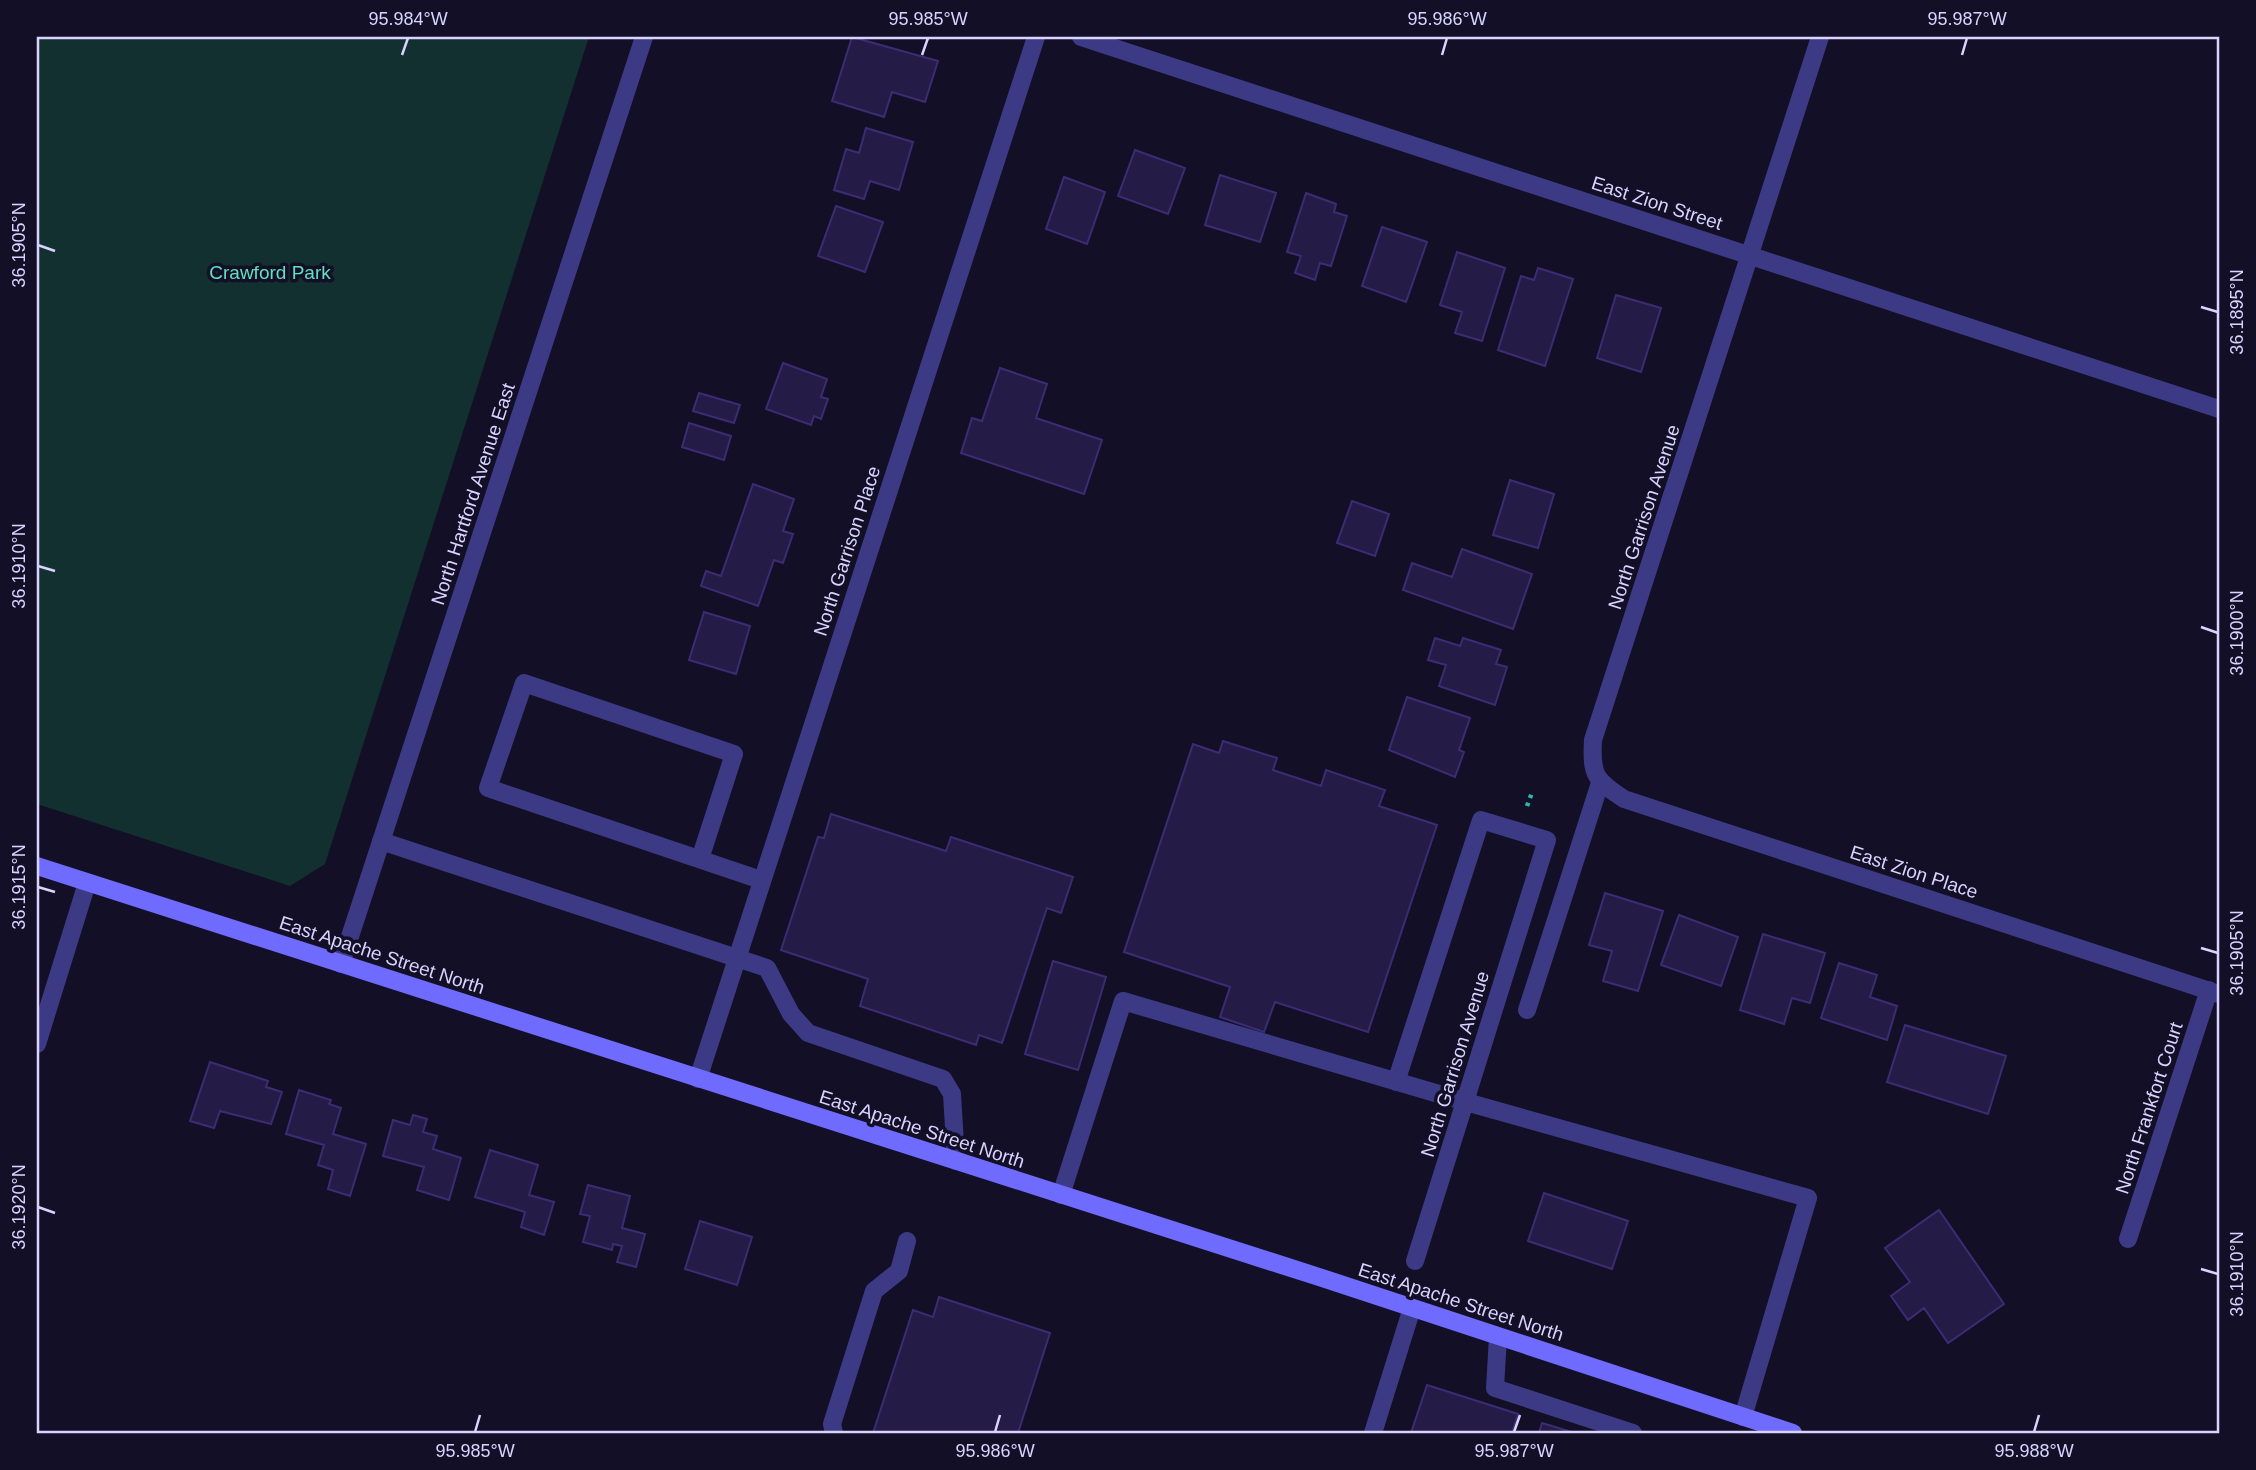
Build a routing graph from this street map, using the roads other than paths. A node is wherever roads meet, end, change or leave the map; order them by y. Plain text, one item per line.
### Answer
1 (644, 37) edge
2 (1036, 37) edge
3 (1081, 37) edge
4 (1820, 37) edge
5 (1751, 256) junction
6 (2219, 409) edge
7 (1600, 783) junction
8 (381, 841) junction
9 (700, 859) junction
10 (37, 866) edge
11 (761, 880) junction
12 (87, 883) junction
13 (736, 957) junction
14 (341, 964) junction
15 (2214, 992) edge
16 (1527, 1010) dead end
17 (37, 1044) edge
18 (698, 1079) junction
19 (1396, 1082) junction
20 (1466, 1102) junction
21 (956, 1161) junction
22 (1061, 1195) junction
23 (2129, 1239) dead end
24 (907, 1241) dead end
25 (1415, 1261) dead end
26 (1412, 1308) junction
27 (1499, 1337) junction
28 (1742, 1417) junction
29 (834, 1433) edge
30 (1373, 1433) edge
31 (1633, 1433) edge
32 (1793, 1433) edge

1 - 8 street, North Hartford Avenue East
2 - 11 street, North Garrison Place
3 - 5 street, East Zion Street
4 - 5 street, North Garrison Avenue
5 - 6 street, East Zion Street
5 - 7 street, North Garrison Avenue
7 - 15 street, East Zion Place
7 - 16 street
8 - 13 street
8 - 14 street, North Hartford Avenue East
9 - 9 street
9 - 11 street
10 - 12 main road, East Apache Street North
11 - 13 street, North Garrison Place
12 - 14 main road, East Apache Street North
12 - 17 street
13 - 18 street, North Garrison Place
13 - 21 street
14 - 18 main road, East Apache Street North
15 - 23 street, North Frankfort Court
18 - 21 main road, East Apache Street North
19 - 20 street
19 - 20 street, North Garrison Avenue
19 - 22 street
20 - 25 street, North Garrison Avenue
20 - 28 street
21 - 22 main road, East Apache Street North
22 - 26 main road, East Apache Street North
24 - 29 street
26 - 27 main road, East Apache Street North
26 - 30 street
27 - 28 main road, East Apache Street North
27 - 31 street
28 - 32 main road, East Apache Street North

